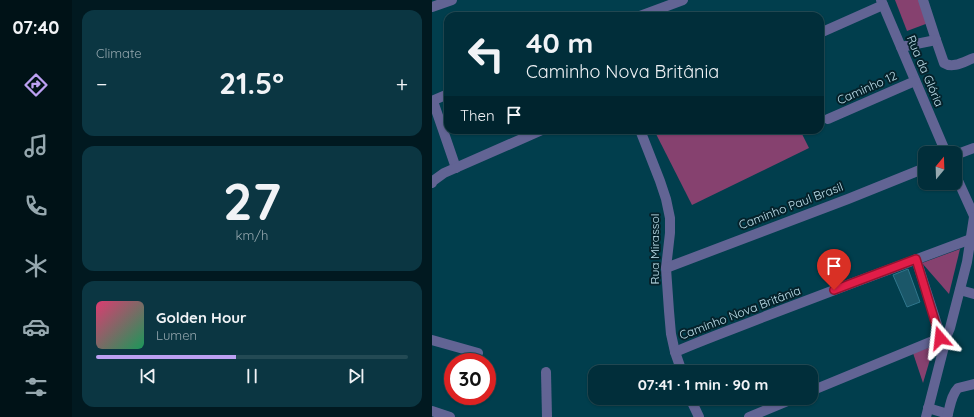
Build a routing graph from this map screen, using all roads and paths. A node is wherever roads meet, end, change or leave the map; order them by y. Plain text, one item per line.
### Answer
1 (452, 0) edge
2 (683, 0) edge
3 (923, 0) edge
4 (882, 2) edge
5 (432, 7) edge
6 (651, 12) edge
7 (824, 31) edge
8 (936, 40) junction
9 (901, 47) junction
10 (974, 58) edge
11 (915, 81) junction
12 (444, 96) edge
13 (433, 101) edge
14 (828, 119) dead end
15 (444, 133) edge
16 (444, 134) edge
17 (533, 134) edge
18 (642, 134) edge
19 (943, 146) edge
20 (974, 148) edge
21 (962, 153) edge
22 (456, 168) junction
23 (918, 171) edge
24 (432, 183) edge
25 (962, 189) edge
26 (974, 216) edge
27 (971, 239) junction
28 (970, 258) edge
29 (916, 259) junction
30 (666, 268) junction
31 (960, 290) junction
32 (974, 294) edge
33 (944, 336) junction
34 (432, 340) edge
35 (675, 352) junction
36 (478, 353) dead end
37 (680, 365) edge
38 (546, 372) dead end
39 (974, 384) edge
40 (818, 388) edge
41 (693, 405) edge
42 (778, 405) edge
43 (432, 411) edge
44 (927, 413) edge
45 (948, 415) edge
46 (450, 417) edge
47 (547, 417) edge
48 (699, 417) edge
49 (749, 417) edge

1 - 5 street
2 - 6 street
3 - 8 street
4 - 7 street
4 - 9 street, Rua da Glória
8 - 9 street
8 - 10 street
9 - 11 street, Rua da Glória
11 - 14 street, Caminho 12
11 - 19 street, Rua da Glória
12 - 13 street
13 - 15 street
16 - 22 street
17 - 22 street
18 - 30 street, Rua Mirassol
20 - 21 street
22 - 24 street
23 - 30 street, Caminho Paul Brasil
25 - 26 street
26 - 27 street
27 - 28 street
27 - 29 street, Caminho Nova Britânia
28 - 31 street
29 - 33 street
29 - 35 street, Caminho Nova Britânia
30 - 35 street, Rua Mirassol
31 - 32 street
31 - 33 street
33 - 40 street
33 - 44 street
34 - 36 street
35 - 37 street, Rua Mirassol
38 - 47 street
39 - 45 street
41 - 48 street
42 - 49 street
43 - 46 street
44 - 45 street

